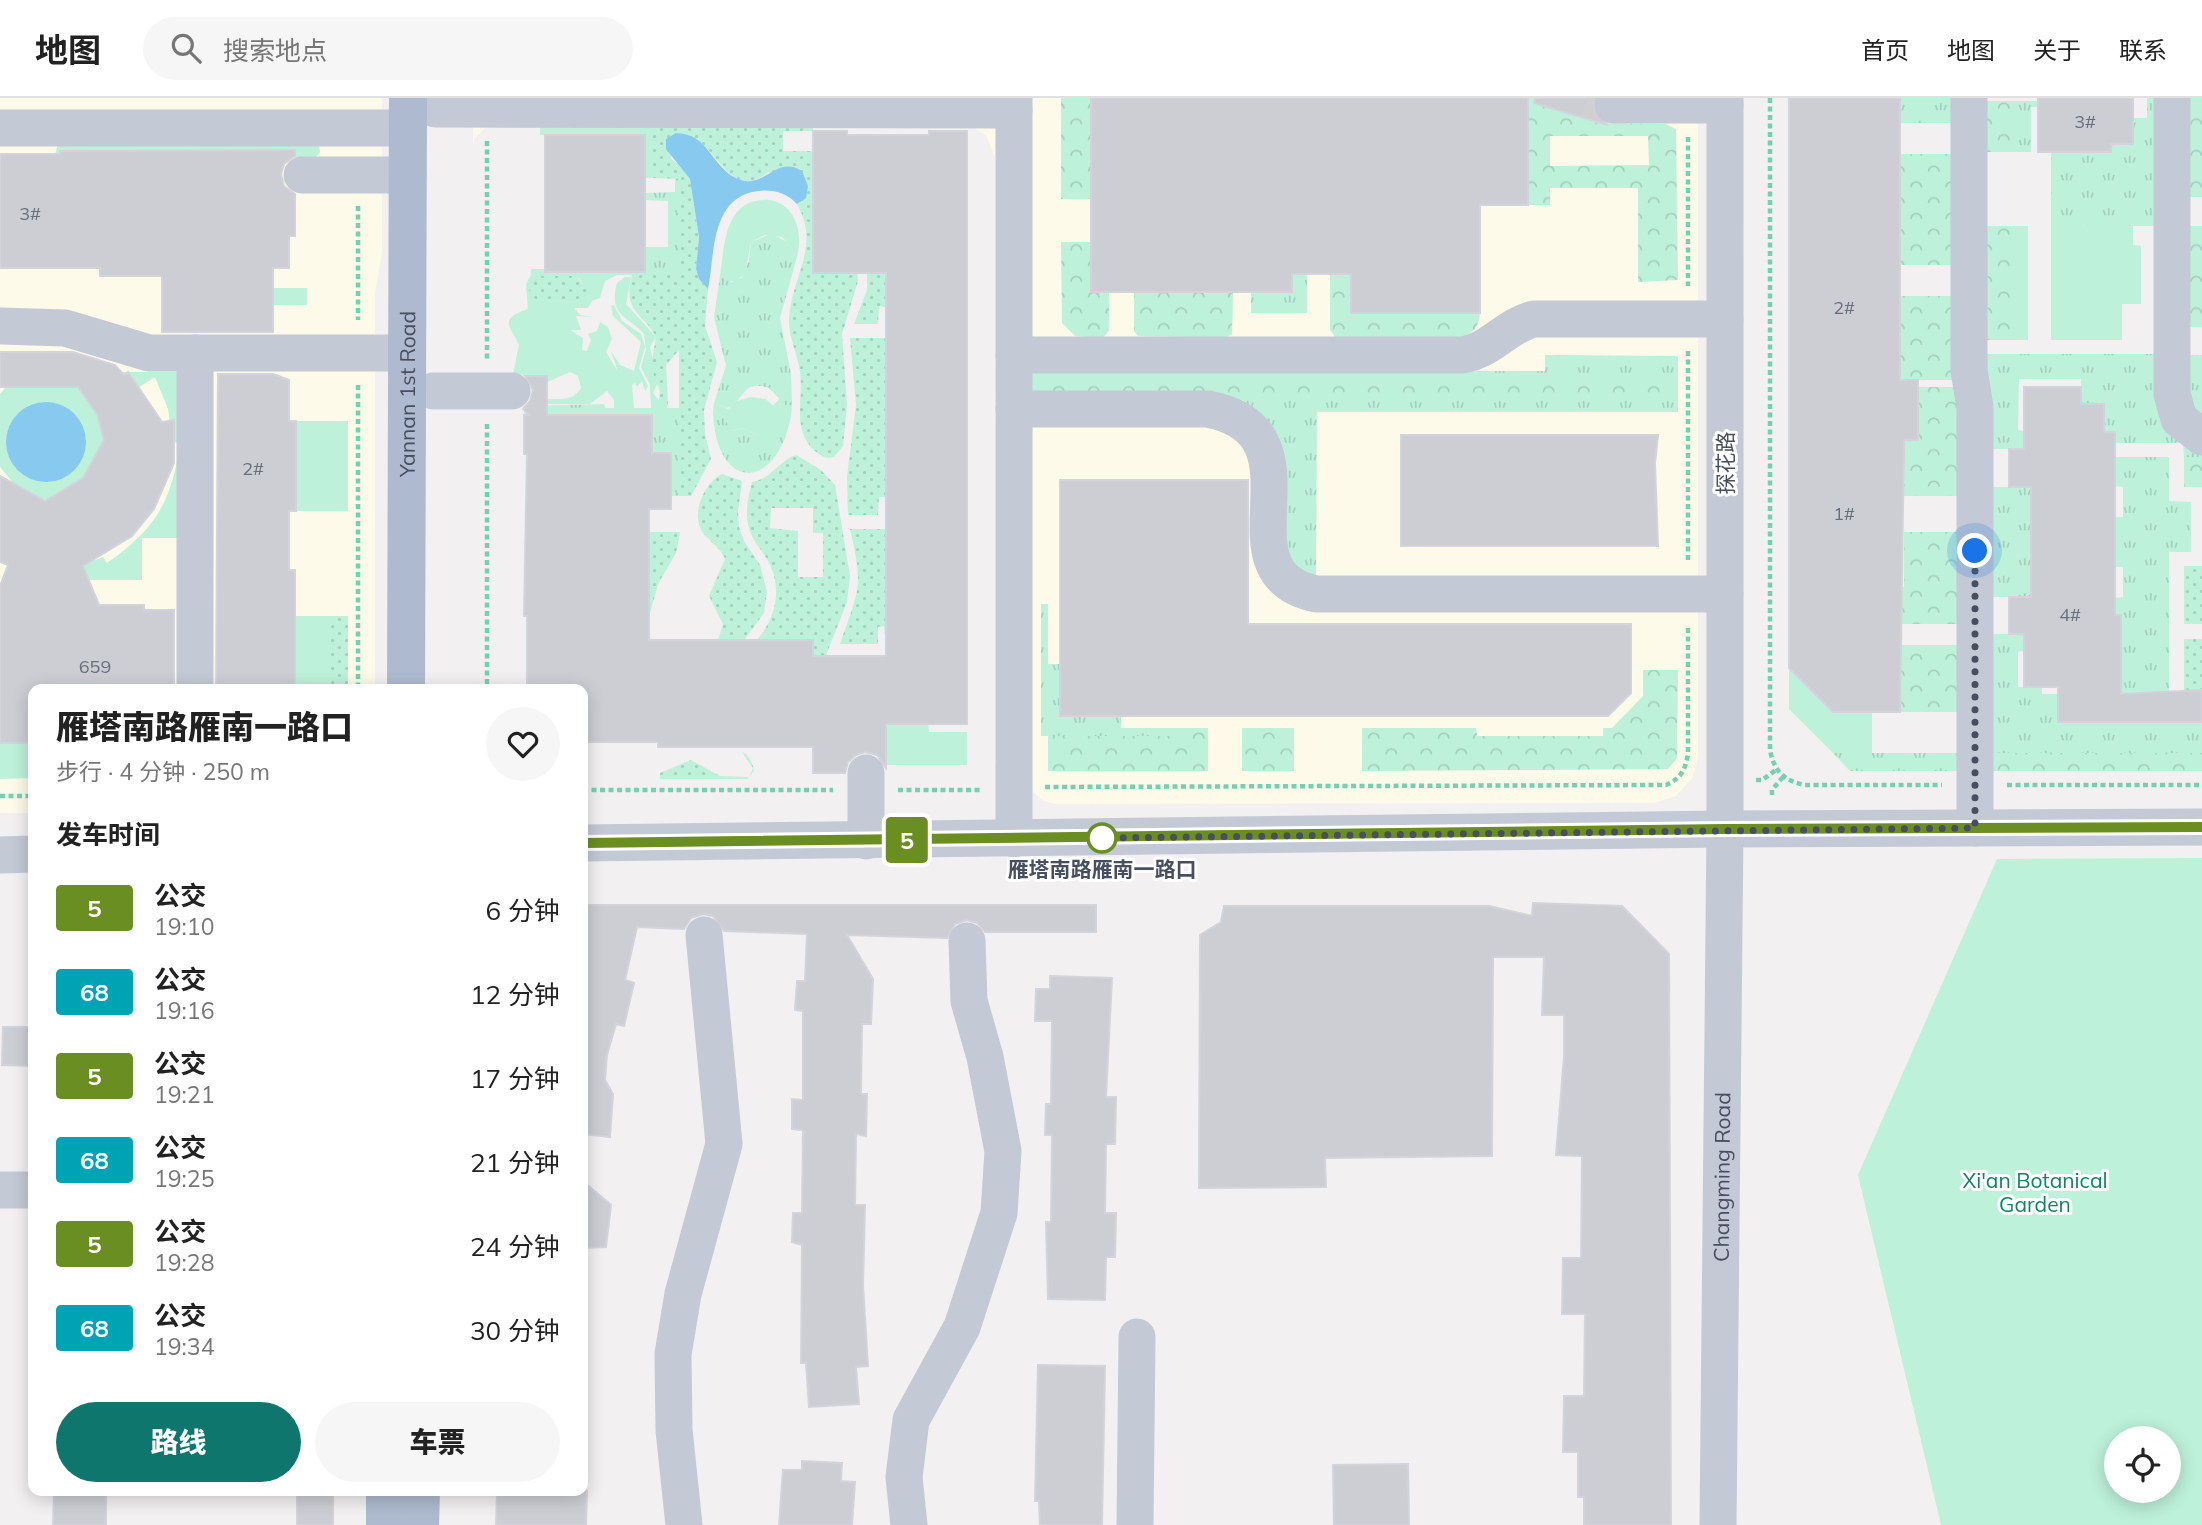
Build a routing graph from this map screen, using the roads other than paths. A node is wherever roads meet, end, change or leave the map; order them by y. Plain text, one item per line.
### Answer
1 (1969, 98) edge
2 (2172, 98) edge
3 (1725, 102) edge
4 (1014, 104) edge
5 (1613, 105) dead end
6 (421, 108) edge
7 (0, 128) edge
8 (302, 175) dead end
9 (408, 176) junction
10 (1725, 319) junction
11 (0, 326) edge
12 (195, 353) junction
13 (407, 353) junction
14 (1014, 355) junction
15 (433, 391) junction
16 (512, 391) dead end
17 (1014, 409) junction
18 (2202, 437) edge
19 (1725, 594) junction
20 (195, 684) edge
21 (406, 684) edge
22 (432, 684) edge
23 (866, 781) road end
24 (2202, 827) edge
25 (1975, 828) junction
26 (1725, 829) junction
27 (1014, 839) junction
28 (866, 841) junction
29 (588, 843) edge
30 (28, 854) edge
31 (0, 855) edge
32 (704, 935) dead end
33 (967, 941) dead end
34 (0, 1190) edge
35 (28, 1190) edge
36 (1138, 1337) dead end
37 (385, 1496) edge
38 (421, 1496) edge
39 (385, 1525) edge
40 (421, 1525) edge
41 (684, 1525) edge
42 (909, 1525) edge
43 (1135, 1525) edge
44 (1718, 1525) edge

1 - 25 street
2 - 18 street
3 - 5 street
3 - 10 street, 探花路
4 - 6 street
4 - 14 street
6 - 7 street
6 - 9 main road, Yannan 1st Road
6 - 15 main road, Yannan 1st Road
8 - 9 street
9 - 13 main road, Yannan 1st Road
10 - 14 street
10 - 19 street, 探花路
11 - 12 street
12 - 13 street
12 - 20 street
13 - 21 main road, Yannan 1st Road
14 - 17 street
15 - 16 street
15 - 22 main road, Yannan 1st Road
17 - 19 street
17 - 27 street
19 - 26 street, 探花路
23 - 28 street
24 - 25 street
25 - 26 street
26 - 27 street
26 - 44 street, Changming Road
27 - 28 street
28 - 29 street
30 - 31 street
32 - 41 street
33 - 42 street
34 - 35 street
36 - 43 street
37 - 39 main road
38 - 40 main road

